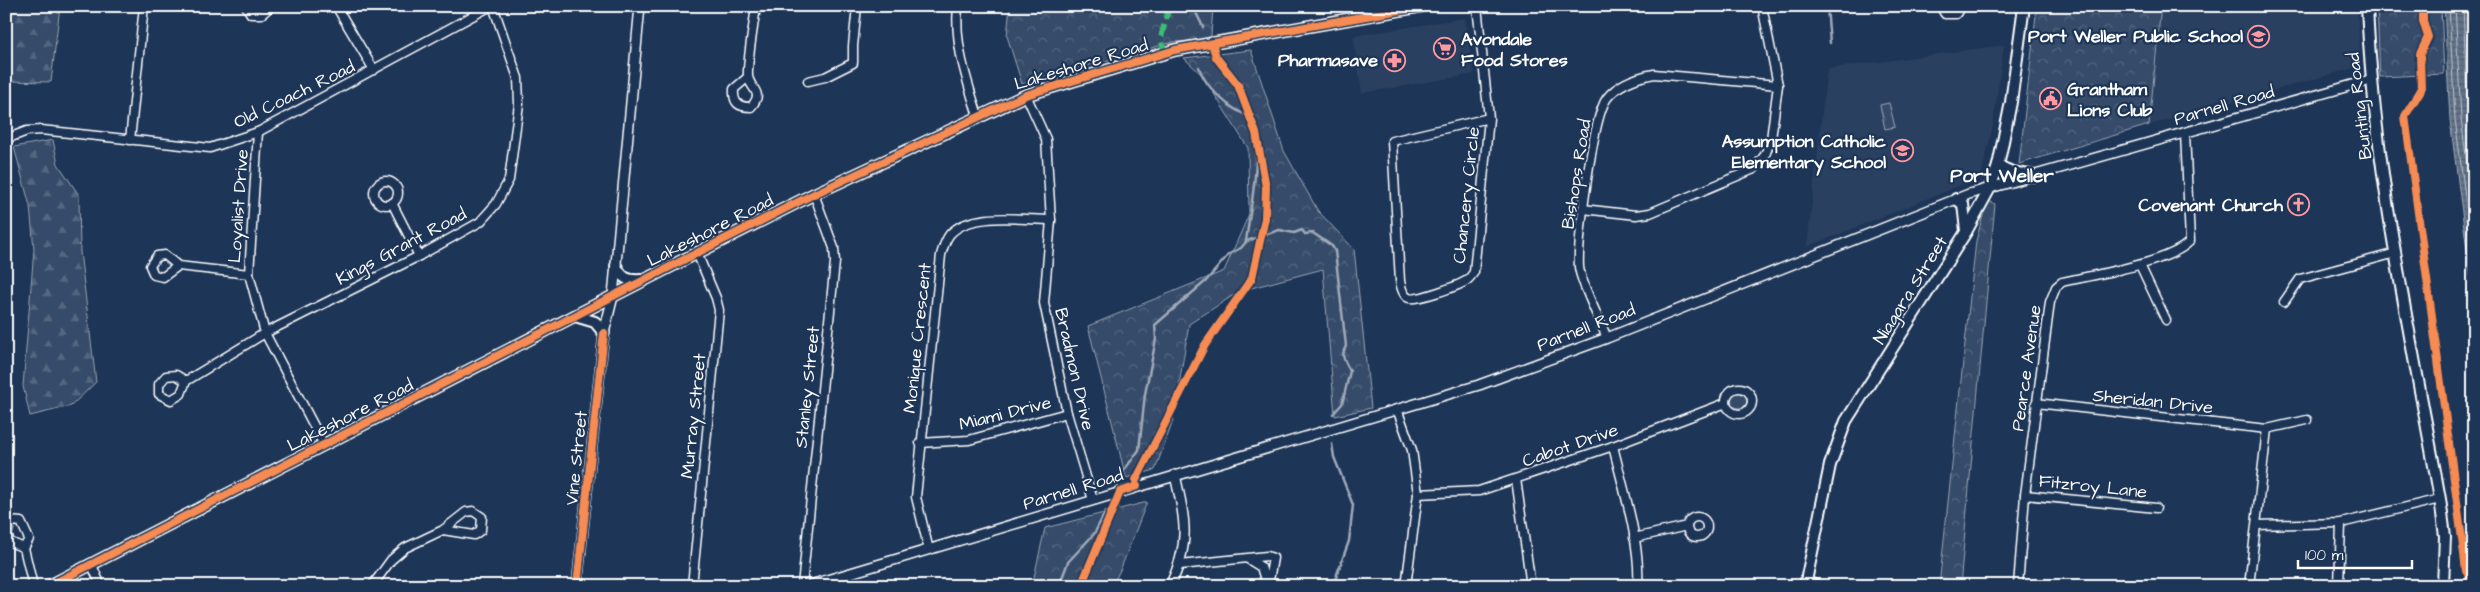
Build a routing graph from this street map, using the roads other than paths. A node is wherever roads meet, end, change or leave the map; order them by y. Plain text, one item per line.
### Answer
1 (144, 6) edge
2 (246, 6) edge
3 (271, 6) edge
4 (336, 6) edge
5 (492, 6) edge
6 (640, 6) edge
7 (756, 6) edge
8 (858, 6) edge
9 (958, 6) edge
10 (1423, 6) edge
11 (1477, 6) edge
12 (1762, 6) edge
13 (1940, 6) edge
14 (1961, 6) edge
15 (2024, 6) edge
16 (2366, 6) edge
17 (374, 70) junction
18 (748, 77) dead end
19 (808, 80) dead end
20 (2370, 80) junction
21 (1778, 85) junction
22 (1026, 96) junction
23 (978, 116) junction
24 (1489, 118) junction
25 (258, 132) junction
26 (2184, 132) junction
27 (6, 139) edge
28 (130, 140) junction
29 (1998, 166) junction
30 (2034, 176) junction
31 (1990, 188) junction
32 (814, 194) junction
33 (1956, 199) junction
34 (392, 204) dead end
35 (1583, 209) junction
36 (1051, 220) junction
37 (1966, 232) junction
38 (697, 253) junction
39 (2396, 253) junction
40 (419, 256) junction
41 (2140, 265) junction
42 (178, 266) dead end
43 (616, 266) junction
44 (248, 274) junction
45 (647, 279) junction
46 (613, 296) junction
47 (2284, 302) dead end
48 (575, 316) junction
49 (2166, 320) dead end
50 (265, 333) junction
51 (604, 333) junction
52 (1607, 338) junction
53 (186, 381) dead end
54 (1726, 403) dead end
55 (2036, 403) junction
56 (1397, 409) junction
57 (1067, 413) junction
58 (2307, 420) dead end
59 (2267, 429) junction
60 (920, 443) junction
61 (324, 445) junction
62 (1614, 446) junction
63 (1175, 475) junction
64 (1516, 479) junction
65 (1418, 494) junction
66 (2026, 494) junction
67 (2440, 499) junction
68 (1093, 500) junction
69 (2156, 508) dead end
70 (2341, 523) junction
71 (2257, 525) junction
72 (1687, 526) dead end
73 (443, 530) junction
74 (1634, 538) junction
75 (24, 548) dead end
76 (930, 550) junction
77 (1248, 559) junction
78 (92, 565) junction
79 (1180, 566) junction
80 (1807, 583) edge
81 (33, 586) edge
82 (49, 586) edge
83 (101, 586) edge
84 (372, 586) edge
85 (577, 586) edge
86 (692, 586) edge
87 (802, 586) edge
88 (807, 586) edge
89 (1170, 586) edge
90 (1267, 586) edge
91 (1406, 586) edge
92 (1531, 586) edge
93 (1638, 586) edge
94 (1820, 586) edge
95 (2018, 586) edge
96 (2249, 586) edge
97 (2339, 586) edge
98 (2443, 586) edge

1 - 28 street
2 - 3 street
4 - 17 street
5 - 17 street, Old Coach Road
5 - 40 street, Kings Grant Road
6 - 43 street, Vine Street
7 - 18 street
8 - 19 street
9 - 23 street
10 - 22 main road, Lakeshore Road
11 - 24 street, Chancery Circle
12 - 21 street
13 - 14 street
15 - 29 main road, Niagara Street
16 - 20 main road, Bunting Road
17 - 25 street, Old Coach Road
20 - 26 street, Parnell Road
20 - 39 main road, Bunting Road
21 - 35 street
21 - 35 street, Bishops Road
22 - 23 main road, Lakeshore Road
22 - 36 street, Bradmon Drive
23 - 32 main road, Lakeshore Road
24 - 24 street, Chancery Circle
25 - 28 street, Old Coach Road
25 - 44 street, Loyalist Drive
26 - 30 street, Parnell Road
26 - 41 street, Pearce Avenue
27 - 28 street, Old Coach Road
29 - 30 main road
29 - 31 main road, Niagara Street
30 - 31 street, Parnell Road
31 - 33 street, Parnell Road
31 - 37 main road, Niagara Street
32 - 38 main road, Lakeshore Road
32 - 87 street, Stanley Street
33 - 37 main road
33 - 52 street, Parnell Road
34 - 40 street
35 - 52 street, Bishops Road
36 - 57 street, Bradmon Drive
36 - 60 street, Monique Crescent
37 - 80 main road, Niagara Street
38 - 45 main road, Lakeshore Road
38 - 86 street, Murray Street
39 - 47 street
39 - 67 main road, Bunting Road
40 - 50 street, Kings Grant Road
41 - 49 street
41 - 55 street, Pearce Avenue
42 - 44 street
43 - 45 main road
43 - 46 street, Vine Street
44 - 50 street, Loyalist Drive
45 - 46 main road, Lakeshore Road
46 - 48 main road, Lakeshore Road
46 - 51 street, Vine Street
48 - 51 main road
48 - 61 main road, Lakeshore Road
50 - 53 street, Kings Grant Road
50 - 61 street, Loyalist Drive
51 - 85 street, Vine Street
52 - 56 street, Parnell Road
54 - 62 street, Cabot Drive
55 - 59 street, Sheridan Drive
55 - 66 street, Pearce Avenue
56 - 63 street, Parnell Road
56 - 65 street
57 - 60 street, Miami Drive
57 - 68 street, Bradmon Drive
58 - 59 street, Sheridan Drive
59 - 71 street
60 - 76 street, Monique Crescent
61 - 78 main road, Lakeshore Road
62 - 64 street, Cabot Drive
62 - 74 street
63 - 68 street, Parnell Road
63 - 79 street
64 - 65 street, Cabot Drive
64 - 92 street
65 - 91 street
66 - 69 street, Fitzroy Lane
66 - 95 street, Pearce Avenue
67 - 70 street
67 - 98 main road, Bunting Road
68 - 76 street, Parnell Road
70 - 71 street
70 - 97 street
71 - 96 street
72 - 74 street
73 - 73 street
73 - 84 street
74 - 93 street
75 - 81 street
76 - 88 street, Parnell Road
77 - 79 street
77 - 90 street
77 - 90 street
78 - 82 main road, Lakeshore Road
78 - 83 street
79 - 89 street
80 - 94 street

